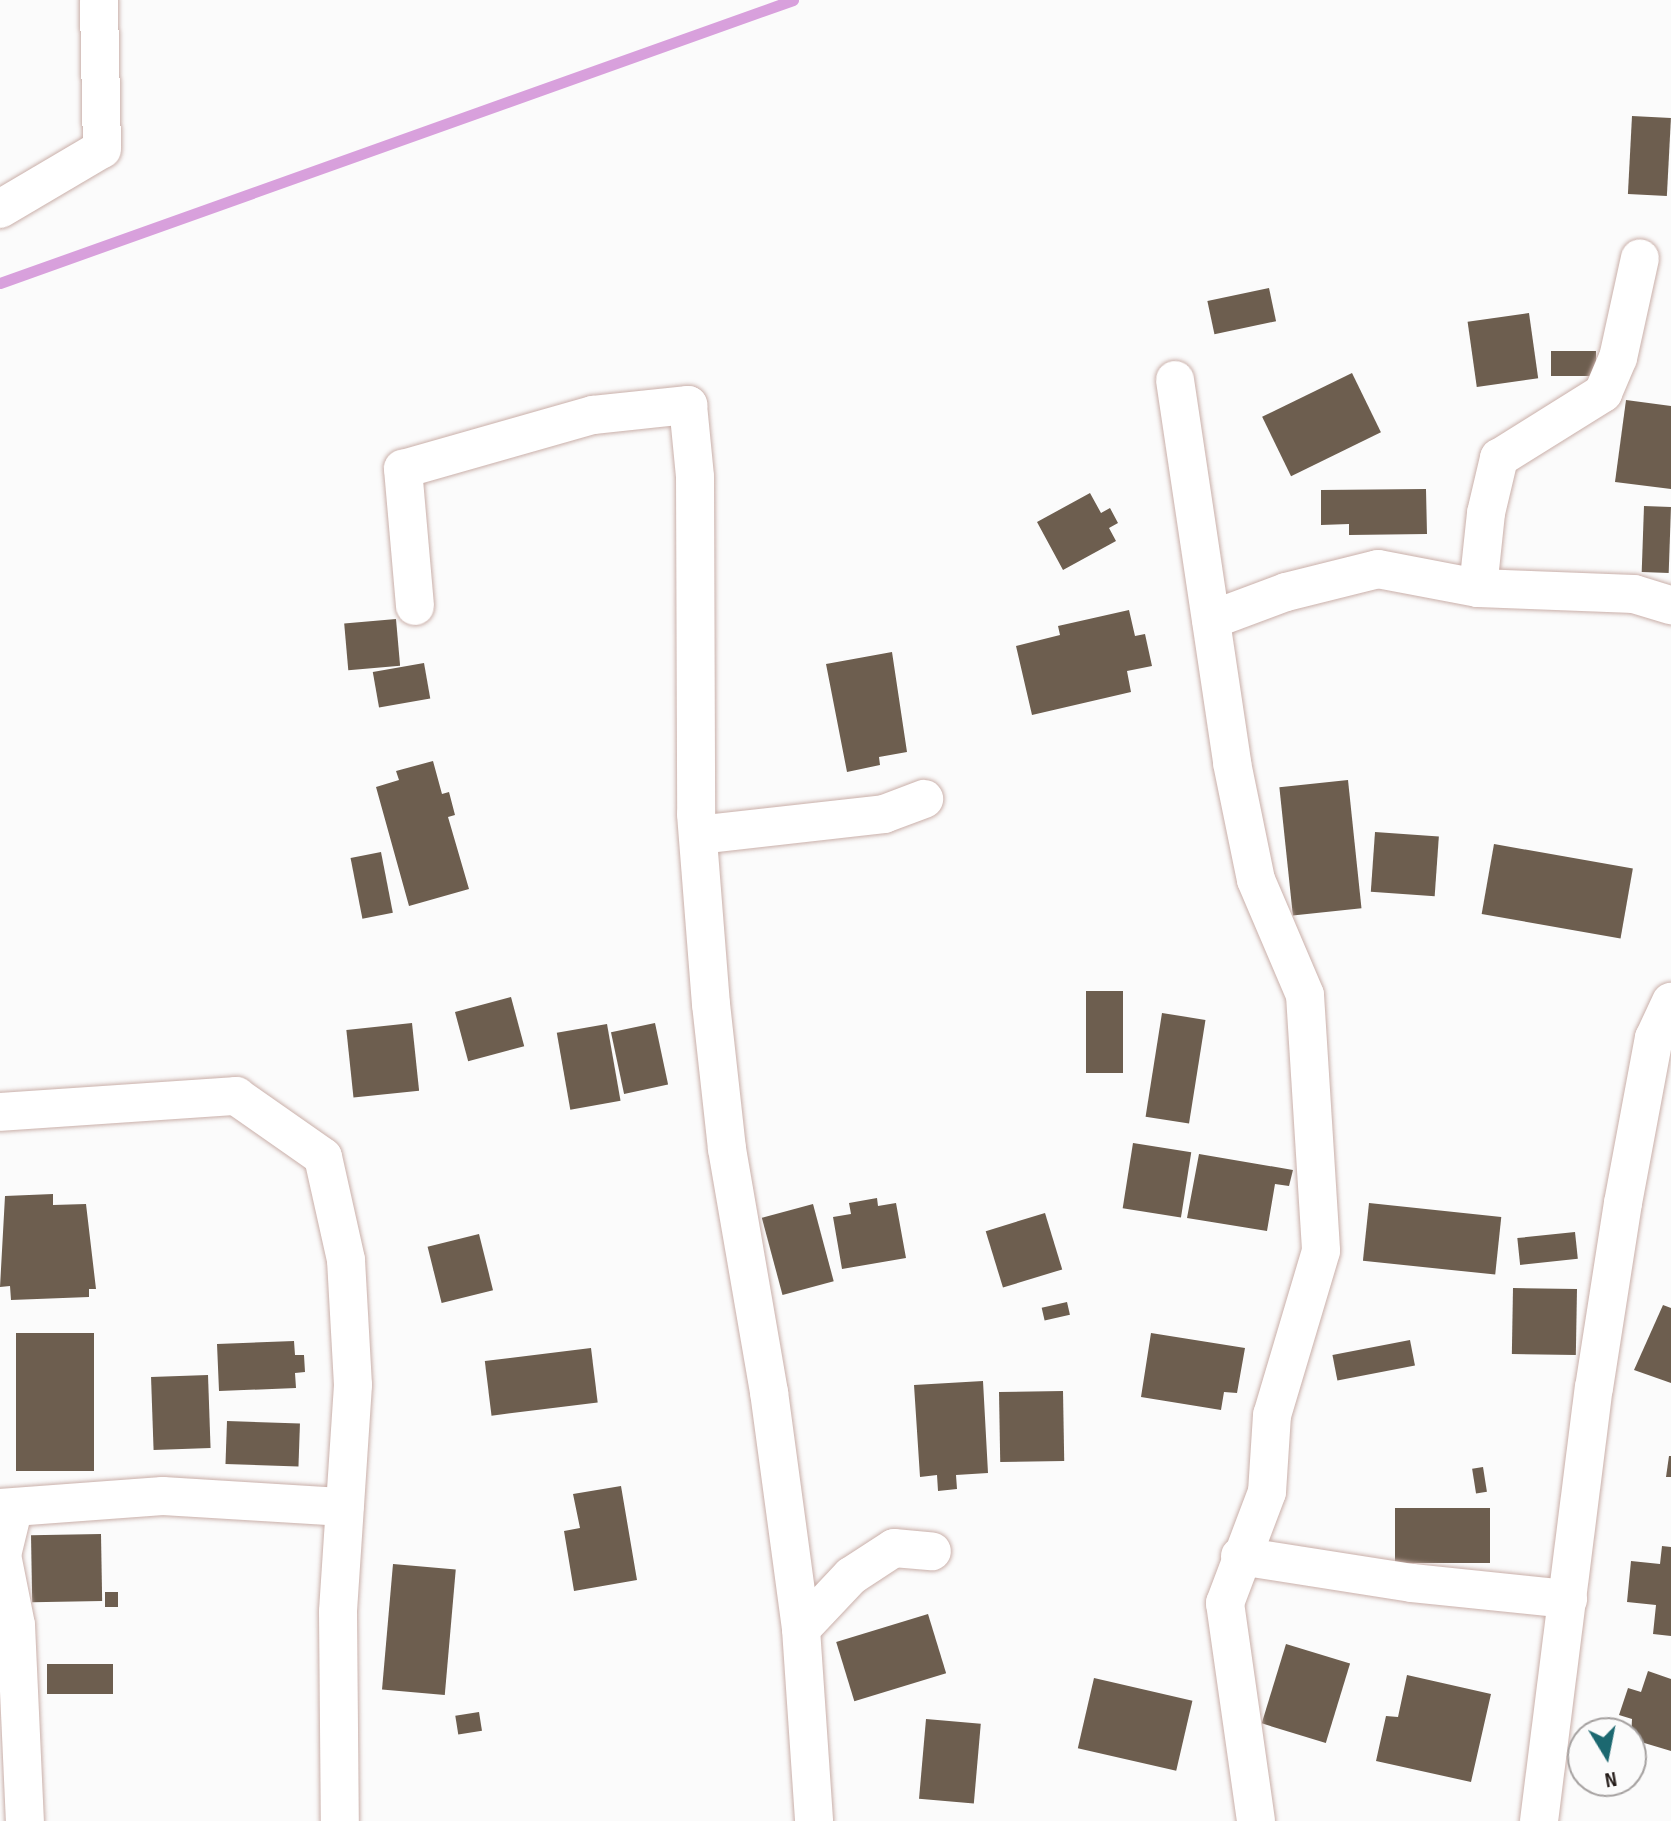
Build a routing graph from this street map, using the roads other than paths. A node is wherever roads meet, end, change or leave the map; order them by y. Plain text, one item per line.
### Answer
1 (99, 0) edge
2 (0, 209) edge
3 (1640, 258) dead end
4 (1175, 380) dead end
5 (1478, 588) junction
6 (1671, 605) edge
7 (415, 606) dead end
8 (1211, 620) junction
9 (924, 799) dead end
10 (698, 835) junction
11 (1671, 1002) edge
12 (0, 1112) edge
13 (345, 1507) junction
14 (6, 1509) edge
15 (932, 1551) dead end
16 (1240, 1556) junction
17 (1568, 1599) junction
18 (801, 1629) junction
19 (25, 1821) edge
20 (340, 1821) edge
21 (814, 1821) edge
22 (1256, 1821) edge
23 (1539, 1821) edge

1 - 2 street
3 - 5 street
4 - 8 street
5 - 6 street
5 - 8 street
7 - 10 street
8 - 16 street
9 - 10 street
10 - 18 street
11 - 17 street
12 - 13 street
13 - 14 street
13 - 20 street
14 - 19 street
15 - 18 street
16 - 17 street
16 - 22 street
17 - 23 street
18 - 21 street

